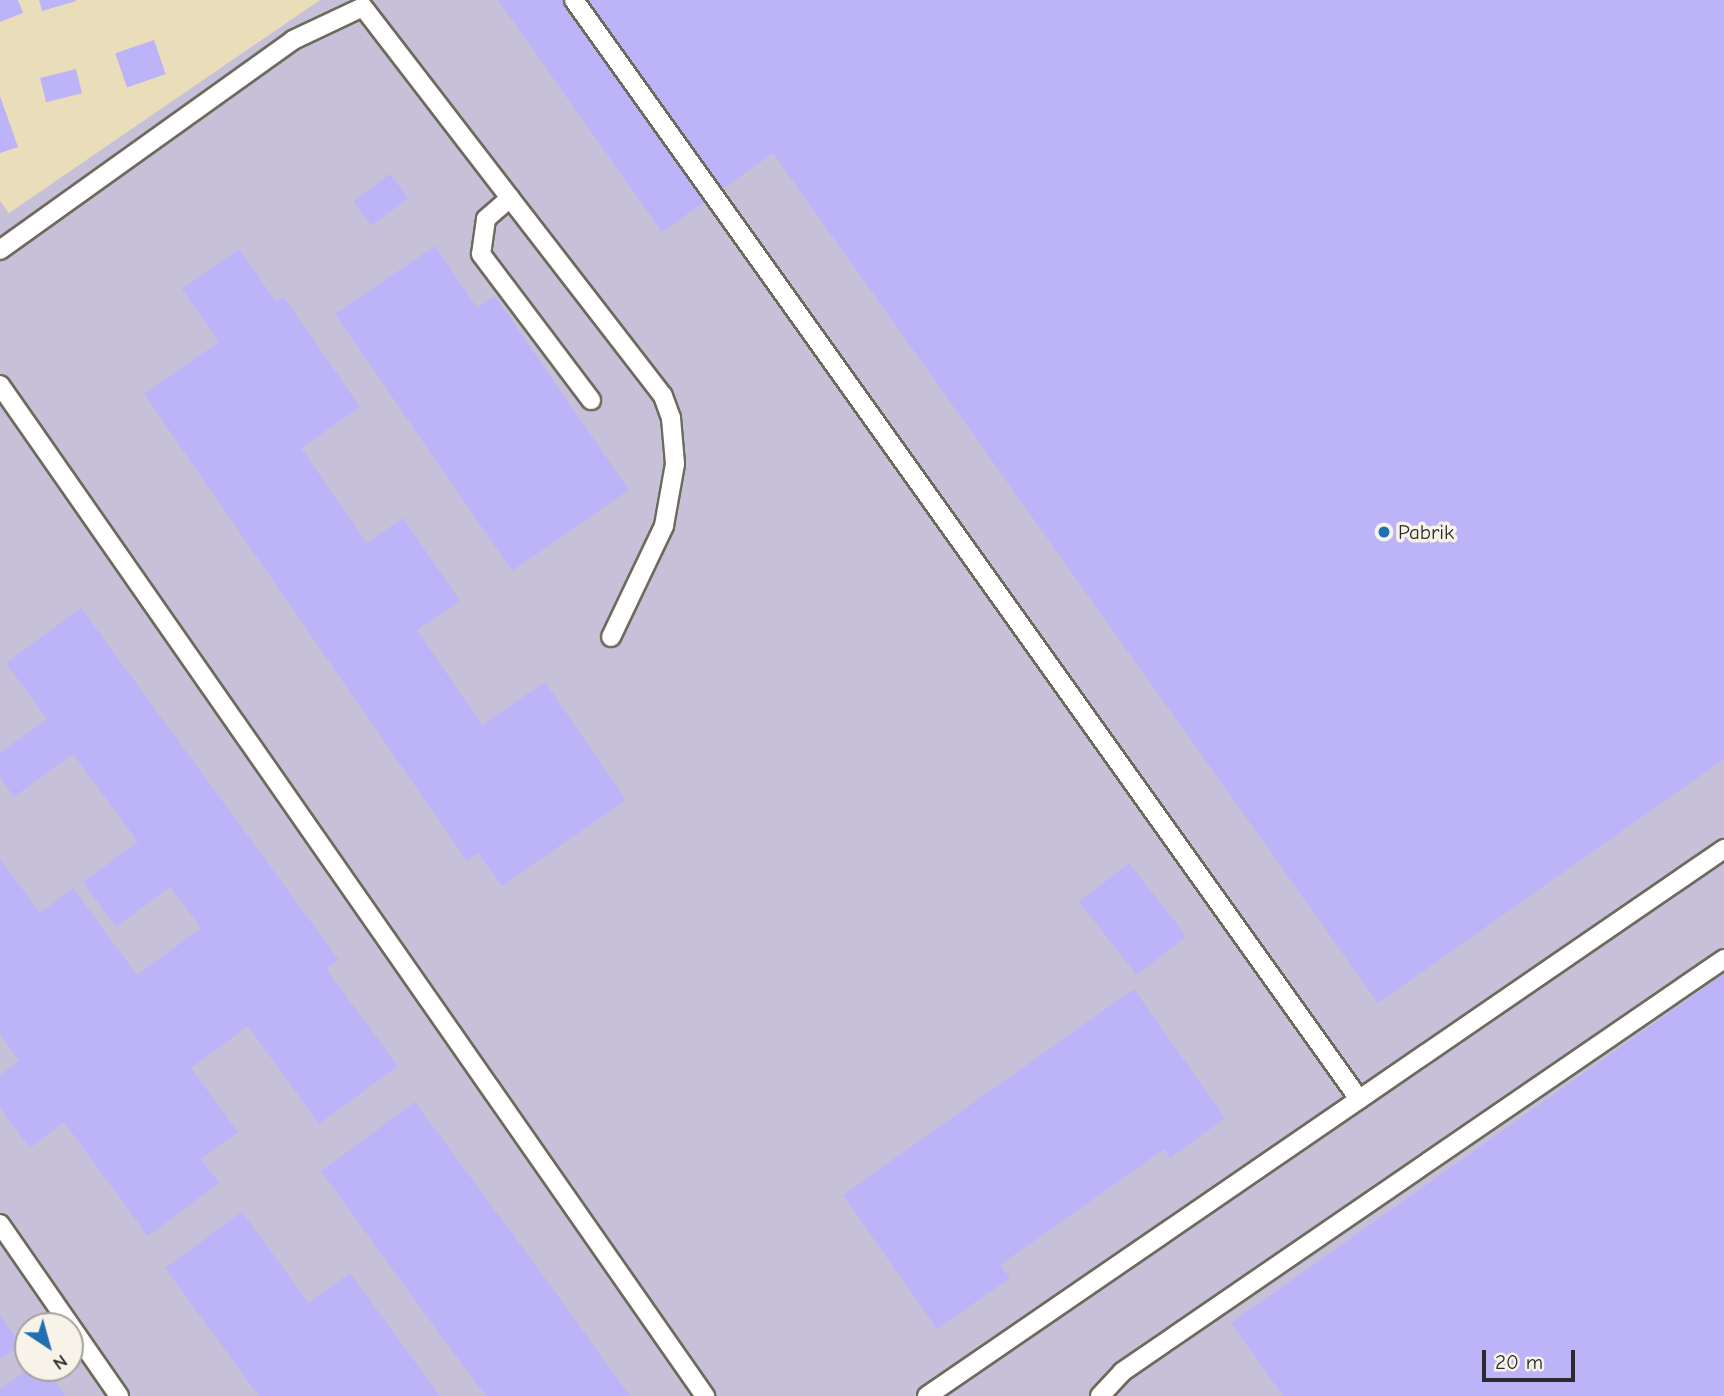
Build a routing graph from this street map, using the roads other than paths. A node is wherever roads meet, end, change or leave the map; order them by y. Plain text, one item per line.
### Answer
1 (574, 0) edge
2 (510, 198) junction
3 (0, 250) edge
4 (0, 385) edge
5 (591, 400) dead end
6 (611, 638) dead end
7 (1724, 849) edge
8 (1724, 959) edge
9 (1359, 1099) junction
10 (0, 1224) edge
11 (119, 1396) edge
12 (705, 1396) edge
13 (927, 1396) edge
14 (1100, 1396) edge

1 - 9 lane
2 - 3 lane
2 - 5 lane
2 - 6 lane
4 - 12 lane
7 - 9 lane
8 - 14 lane
9 - 13 lane
10 - 11 lane

